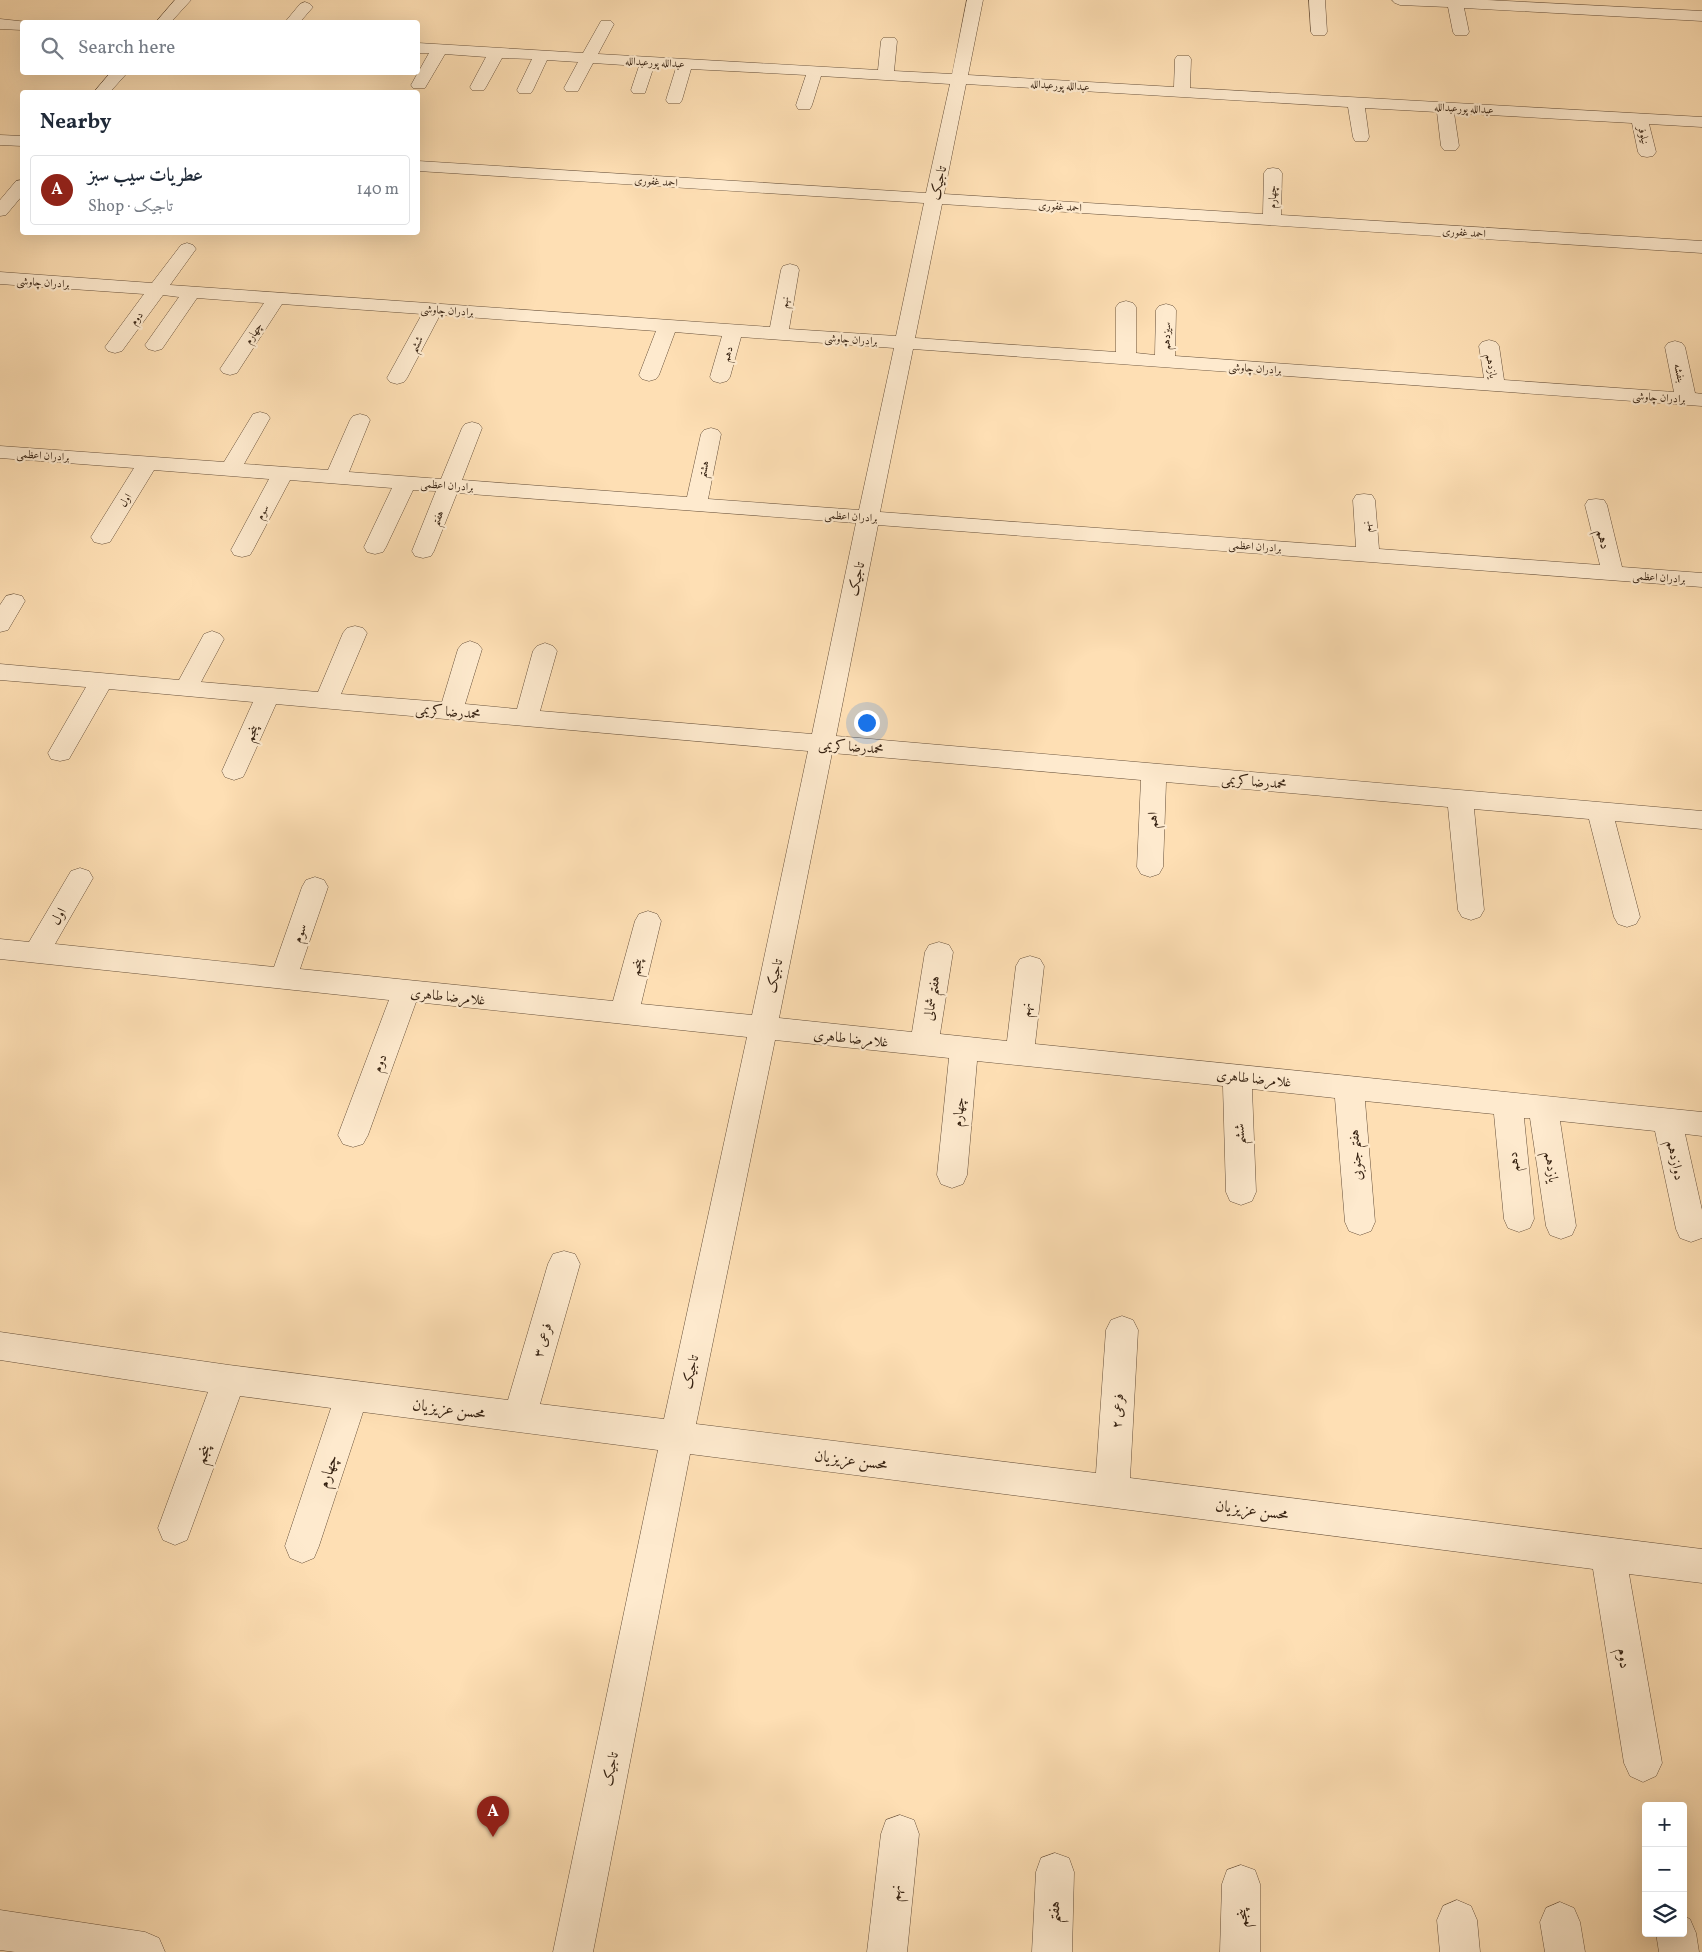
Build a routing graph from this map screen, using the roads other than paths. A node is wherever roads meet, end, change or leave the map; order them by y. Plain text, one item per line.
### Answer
1 (182, 0) edge
2 (975, 0) edge
3 (1316, 0) edge
4 (1400, 0) edge
5 (1454, 3) junction
6 (305, 7) dead end
7 (1663, 7) edge
8 (1702, 16) edge
9 (165, 20) edge
10 (294, 20) edge
11 (0, 24) edge
12 (606, 24) dead end
13 (20, 25) edge
14 (1319, 32) dead end
15 (1461, 32) dead end
16 (889, 41) dead end
17 (420, 48) edge
18 (440, 49) junction
19 (496, 53) junction
20 (542, 55) junction
21 (587, 58) junction
22 (1183, 59) dead end
23 (648, 61) junction
24 (685, 63) junction
25 (815, 71) junction
26 (117, 75) edge
27 (886, 75) junction
28 (959, 79) junction
29 (419, 85) dead end
30 (478, 87) dead end
31 (572, 88) dead end
32 (104, 90) edge
33 (525, 90) dead end
34 (639, 90) dead end
35 (1182, 92) junction
36 (674, 100) dead end
37 (1356, 102) junction
38 (804, 104) dead end
39 (1445, 107) junction
40 (1640, 119) junction
41 (1702, 122) edge
42 (1361, 137) dead end
43 (0, 140) edge
44 (20, 141) edge
45 (1450, 146) dead end
46 (1647, 152) dead end
47 (420, 166) edge
48 (1273, 173) dead end
49 (20, 187) edge
50 (934, 198) junction
51 (0, 211) edge
52 (1272, 220) junction
53 (1702, 247) edge
54 (187, 249) dead end
55 (790, 270) dead end
56 (0, 278) edge
57 (158, 290) junction
58 (192, 292) junction
59 (276, 298) junction
60 (1126, 307) dead end
61 (434, 310) junction
62 (1166, 310) dead end
63 (668, 326) junction
64 (733, 331) junction
65 (778, 334) junction
66 (905, 343) junction
67 (155, 345) dead end
68 (1489, 346) dead end
69 (115, 347) dead end
70 (1675, 348) dead end
71 (1126, 359) junction
72 (1165, 361) junction
73 (230, 369) dead end
74 (649, 375) dead end
75 (720, 377) dead end
76 (397, 378) dead end
77 (1495, 385) junction
78 (1694, 399) edge
79 (260, 418) dead end
80 (360, 420) dead end
81 (472, 428) dead end
82 (711, 434) dead end
83 (0, 452) edge
84 (148, 463) junction
85 (231, 469) junction
86 (283, 473) junction
87 (336, 477) junction
88 (406, 482) junction
89 (450, 485) junction
90 (1364, 500) dead end
91 (696, 504) junction
92 (1596, 505) dead end
93 (869, 517) junction
94 (102, 536) dead end
95 (375, 547) dead end
96 (242, 550) dead end
97 (423, 551) dead end
98 (1368, 555) junction
99 (1613, 574) junction
100 (1702, 580) edge
101 (14, 601) dead end
102 (0, 625) edge
103 (355, 633) dead end
104 (212, 639) dead end
105 (470, 649) dead end
106 (545, 651) dead end
107 (0, 672) edge
108 (102, 681) junction
109 (186, 688) junction
110 (268, 696) junction
111 (326, 700) junction
112 (451, 711) junction
113 (526, 718) junction
114 (822, 744) junction
115 (60, 753) dead end
116 (234, 771) dead end
117 (1154, 772) junction
118 (1460, 799) junction
119 (1600, 811) junction
120 (1702, 820) edge
121 (1150, 867) dead end
122 (80, 878) dead end
123 (315, 887) dead end
124 (1471, 910) dead end
125 (1627, 917) dead end
126 (648, 921) dead end
127 (0, 950) edge
128 (938, 952) dead end
129 (36, 954) junction
130 (1030, 966) dead end
131 (284, 979) junction
132 (406, 992) junction
133 (624, 1014) junction
134 (763, 1029) junction
135 (924, 1045) junction
136 (964, 1049) junction
137 (1020, 1055) junction
138 (1238, 1076) junction
139 (1349, 1088) junction
140 (1508, 1105) junction
141 (1543, 1108) junction
142 (1667, 1121) junction
143 (1702, 1124) edge
144 (353, 1135) dead end
145 (952, 1176) dead end
146 (1241, 1192) dead end
147 (1519, 1219) dead end
148 (1360, 1222) dead end
149 (1560, 1226) dead end
150 (1691, 1229) dead end
151 (564, 1264) dead end
152 (1122, 1330) dead end
153 (0, 1346) edge
154 (229, 1380) junction
155 (352, 1395) junction
156 (520, 1417) junction
157 (677, 1436) junction
158 (1112, 1492) junction
159 (174, 1528) dead end
160 (302, 1546) dead end
161 (1608, 1554) junction
162 (1702, 1566) edge
163 (1643, 1763) dead end
164 (900, 1834) dead end
165 (1055, 1872) dead end
166 (1241, 1884) dead end
167 (0, 1930) edge
168 (1677, 1937) edge
169 (145, 1952) edge
170 (573, 1952) edge
171 (887, 1952) edge
172 (1052, 1952) edge
173 (1240, 1952) edge
174 (1679, 1952) edge

1 - 9 street
2 - 28 street, تاجیک
3 - 14 street
4 - 5 street
5 - 7 street
5 - 15 street
6 - 10 street
7 - 8 street
11 - 13 street
12 - 21 street
16 - 27 street
17 - 18 street, عبدالله پورعبدالله
18 - 19 street, عبدالله پورعبدالله
18 - 29 street
19 - 20 street, عبدالله پورعبدالله
19 - 30 street
20 - 21 street, عبدالله پورعبدالله
20 - 33 street
21 - 23 street, عبدالله پورعبدالله
21 - 31 street
22 - 35 street
23 - 24 street, عبدالله پورعبدالله
23 - 34 street
24 - 25 street, عبدالله پورعبدالله
24 - 36 street
25 - 27 street, عبدالله پورعبدالله
25 - 38 street
26 - 32 street
27 - 28 street, عبدالله پورعبدالله
28 - 35 street, عبدالله پورعبدالله
28 - 50 street, تاجیک
35 - 37 street, عبدالله پورعبدالله
37 - 39 street, عبدالله پورعبدالله
37 - 42 street
39 - 40 street, عبدالله پورعبدالله
39 - 45 street
40 - 41 street, عبدالله پورعبدالله
40 - 46 street, نیلوفر
43 - 44 street
47 - 50 street, احمد غفوری
48 - 52 street, چهارم
49 - 51 street
50 - 52 street, احمد غفوری
50 - 66 street, تاجیک
52 - 53 street, احمد غفوری
54 - 57 street
55 - 65 street, نهم
56 - 57 street, برادران چاوشی
57 - 58 street, برادران چاوشی
57 - 69 street, دوم
58 - 59 street, برادران چاوشی
58 - 67 street
59 - 61 street, برادران چاوشی
59 - 73 street, چهارم
60 - 71 street
61 - 63 street, برادران چاوشی
61 - 76 street, ششم
62 - 72 street, سیزدهم
63 - 64 street, برادران چاوشی
63 - 74 street
64 - 65 street, برادران چاوشی
64 - 75 street, دهم
65 - 66 street, برادران چاوشی
66 - 71 street, برادران چاوشی
66 - 93 street, تاجیک
68 - 77 street, یازدهم
70 - 78 street, بنفشه
71 - 72 street, برادران چاوشی
72 - 77 street, برادران چاوشی
77 - 78 street, برادران چاوشی
79 - 85 street
80 - 87 street
81 - 89 street
82 - 91 street, هشتم
83 - 84 street, برادران اعظمی
84 - 85 street, برادران اعظمی
84 - 94 street, اول
85 - 86 street, برادران اعظمی
86 - 87 street, برادران اعظمی
86 - 96 street, سوم
87 - 88 street, برادران اعظمی
88 - 89 street, برادران اعظمی
88 - 95 street
89 - 91 street, برادران اعظمی
89 - 97 street, هفتم
90 - 98 street, نهم
91 - 93 street, برادران اعظمی
92 - 99 street, دهم
93 - 98 street, برادران اعظمی
93 - 114 street, تاجیک
98 - 99 street, برادران اعظمی
99 - 100 street, برادران اعظمی
101 - 102 street
103 - 111 street
104 - 109 street
105 - 112 street
106 - 113 street
107 - 108 street, محمدرضا کریمی
108 - 109 street, محمدرضا کریمی
108 - 115 street
109 - 110 street, محمدرضا کریمی
110 - 111 street, محمدرضا کریمی
110 - 116 street, پنجم
111 - 112 street, محمدرضا کریمی
112 - 113 street, محمدرضا کریمی
113 - 114 street, محمدرضا کریمی
114 - 117 street, محمدرضا کریمی
114 - 134 street, تاجیک
117 - 118 street, محمدرضا کریمی
117 - 121 street, اهم
118 - 119 street, محمدرضا کریمی
118 - 124 street
119 - 120 street, محمدرضا کریمی
119 - 125 street
122 - 129 street, اول
123 - 131 street, سوم
126 - 133 street, پنجم
127 - 129 street, غلامرضا طاهری
128 - 135 street, هفتم شمالی
129 - 131 street, غلامرضا طاهری
130 - 137 street, نهم
131 - 132 street, غلامرضا طاهری
132 - 133 street, غلامرضا طاهری
132 - 144 street, دوم
133 - 134 street, غلامرضا طاهری
134 - 135 street, غلامرضا طاهری
134 - 157 street, تاجیک
135 - 136 street, غلامرضا طاهری
136 - 137 street, غلامرضا طاهری
136 - 145 street, چهارم
137 - 138 street, غلامرضا طاهری
138 - 139 street, غلامرضا طاهری
138 - 146 street, ششم
139 - 140 street, غلامرضا طاهری
139 - 148 street, هفتم جنوبی
140 - 141 street, غلامرضا طاهری
140 - 147 street, دهم
141 - 142 street, غلامرضا طاهری
141 - 149 street, یازدهم
142 - 143 street, غلامرضا طاهری
142 - 150 street, دوازدهم
151 - 156 street, فرعی ۳
152 - 158 street, فرعی ۲
153 - 154 street, محسن عزیزیان
154 - 155 street, محسن عزیزیان
154 - 159 street, پنجم
155 - 156 street, محسن عزیزیان
155 - 160 street, چهارم
156 - 157 street, محسن عزیزیان
157 - 158 street, محسن عزیزیان
157 - 170 street, تاجیک
158 - 161 street, محسن عزیزیان
161 - 162 street, محسن عزیزیان
161 - 163 street, دوم
164 - 171 street, نهم
165 - 172 street, هفتم
166 - 173 street, پنجم
167 - 169 street
168 - 174 street

